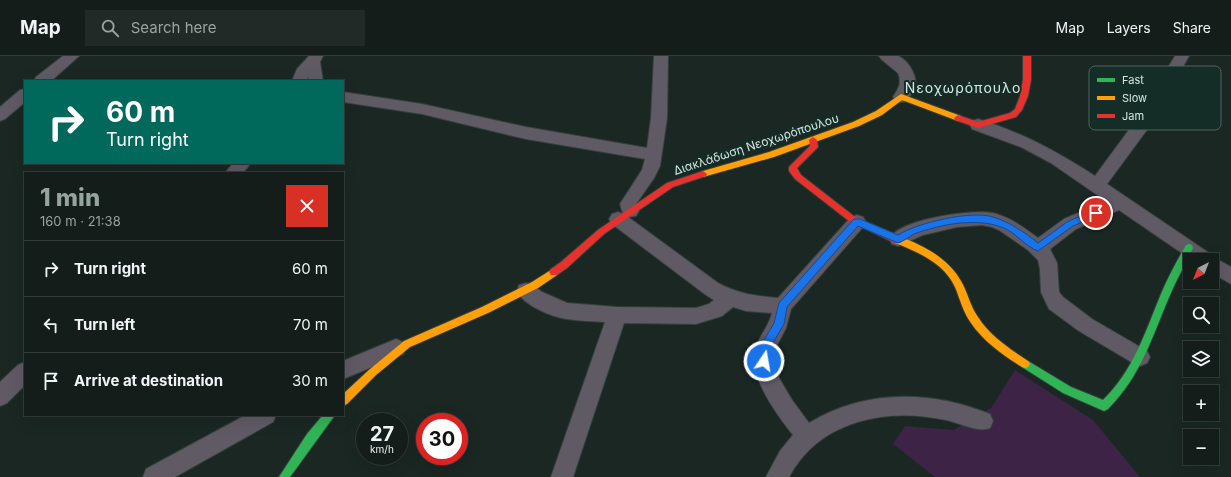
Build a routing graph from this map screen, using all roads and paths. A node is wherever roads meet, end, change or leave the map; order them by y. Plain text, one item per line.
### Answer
1 (72, 56) edge
2 (661, 56) edge
3 (886, 56) edge
4 (1027, 56) edge
5 (1182, 56) edge
6 (314, 59) edge
7 (1176, 66) edge
8 (42, 80) edge
9 (299, 80) edge
10 (316, 80) edge
11 (24, 95) edge
12 (901, 96) junction
13 (344, 97) edge
14 (0, 115) edge
15 (978, 125) junction
16 (1137, 130) edge
17 (813, 139) junction
18 (654, 155) junction
19 (242, 164) edge
20 (234, 172) edge
21 (1097, 186) junction
22 (1121, 202) junction
23 (624, 215) junction
24 (857, 222) junction
25 (898, 240) junction
26 (1038, 248) junction
27 (1189, 248) junction
28 (1196, 253) edge
29 (1219, 268) edge
30 (1231, 276) edge
31 (526, 291) junction
32 (729, 299) junction
33 (782, 306) junction
34 (617, 315) junction
35 (407, 344) junction
36 (1140, 357) junction
37 (344, 370) edge
38 (24, 372) edge
39 (0, 396) edge
40 (344, 400) edge
41 (264, 416) edge
42 (329, 416) edge
43 (983, 421) dead end
44 (807, 437) junction
45 (154, 477) edge
46 (284, 477) edge
47 (562, 477) edge
48 (777, 477) edge

1 - 8 street
2 - 18 street
3 - 12 street
4 - 15 street
5 - 7 street
6 - 9 street
6 - 10 street
11 - 14 street
12 - 15 street
12 - 17 street, Διακλάδωση Νεοχωρόπουλου
13 - 18 street
15 - 21 street
16 - 21 street
17 - 23 street, Διακλάδωση Νεοχωρόπουλου
17 - 24 street
18 - 23 street
19 - 20 street
21 - 22 street
22 - 26 street
22 - 27 street
23 - 31 street, Διακλάδωση Νεοχωρόπουλου
23 - 32 street
24 - 25 street
24 - 33 street
25 - 26 street
25 - 36 street
26 - 36 street
27 - 28 street
27 - 36 street
29 - 30 street
31 - 34 street
31 - 35 street, Διακλάδωση Νεοχωρόπουλου
32 - 33 street
32 - 34 street
33 - 44 street
34 - 47 street
35 - 37 street
35 - 40 street, Διακλάδωση Νεοχωρόπουλου
38 - 39 street
41 - 45 street
42 - 46 street
43 - 44 street
44 - 48 street

